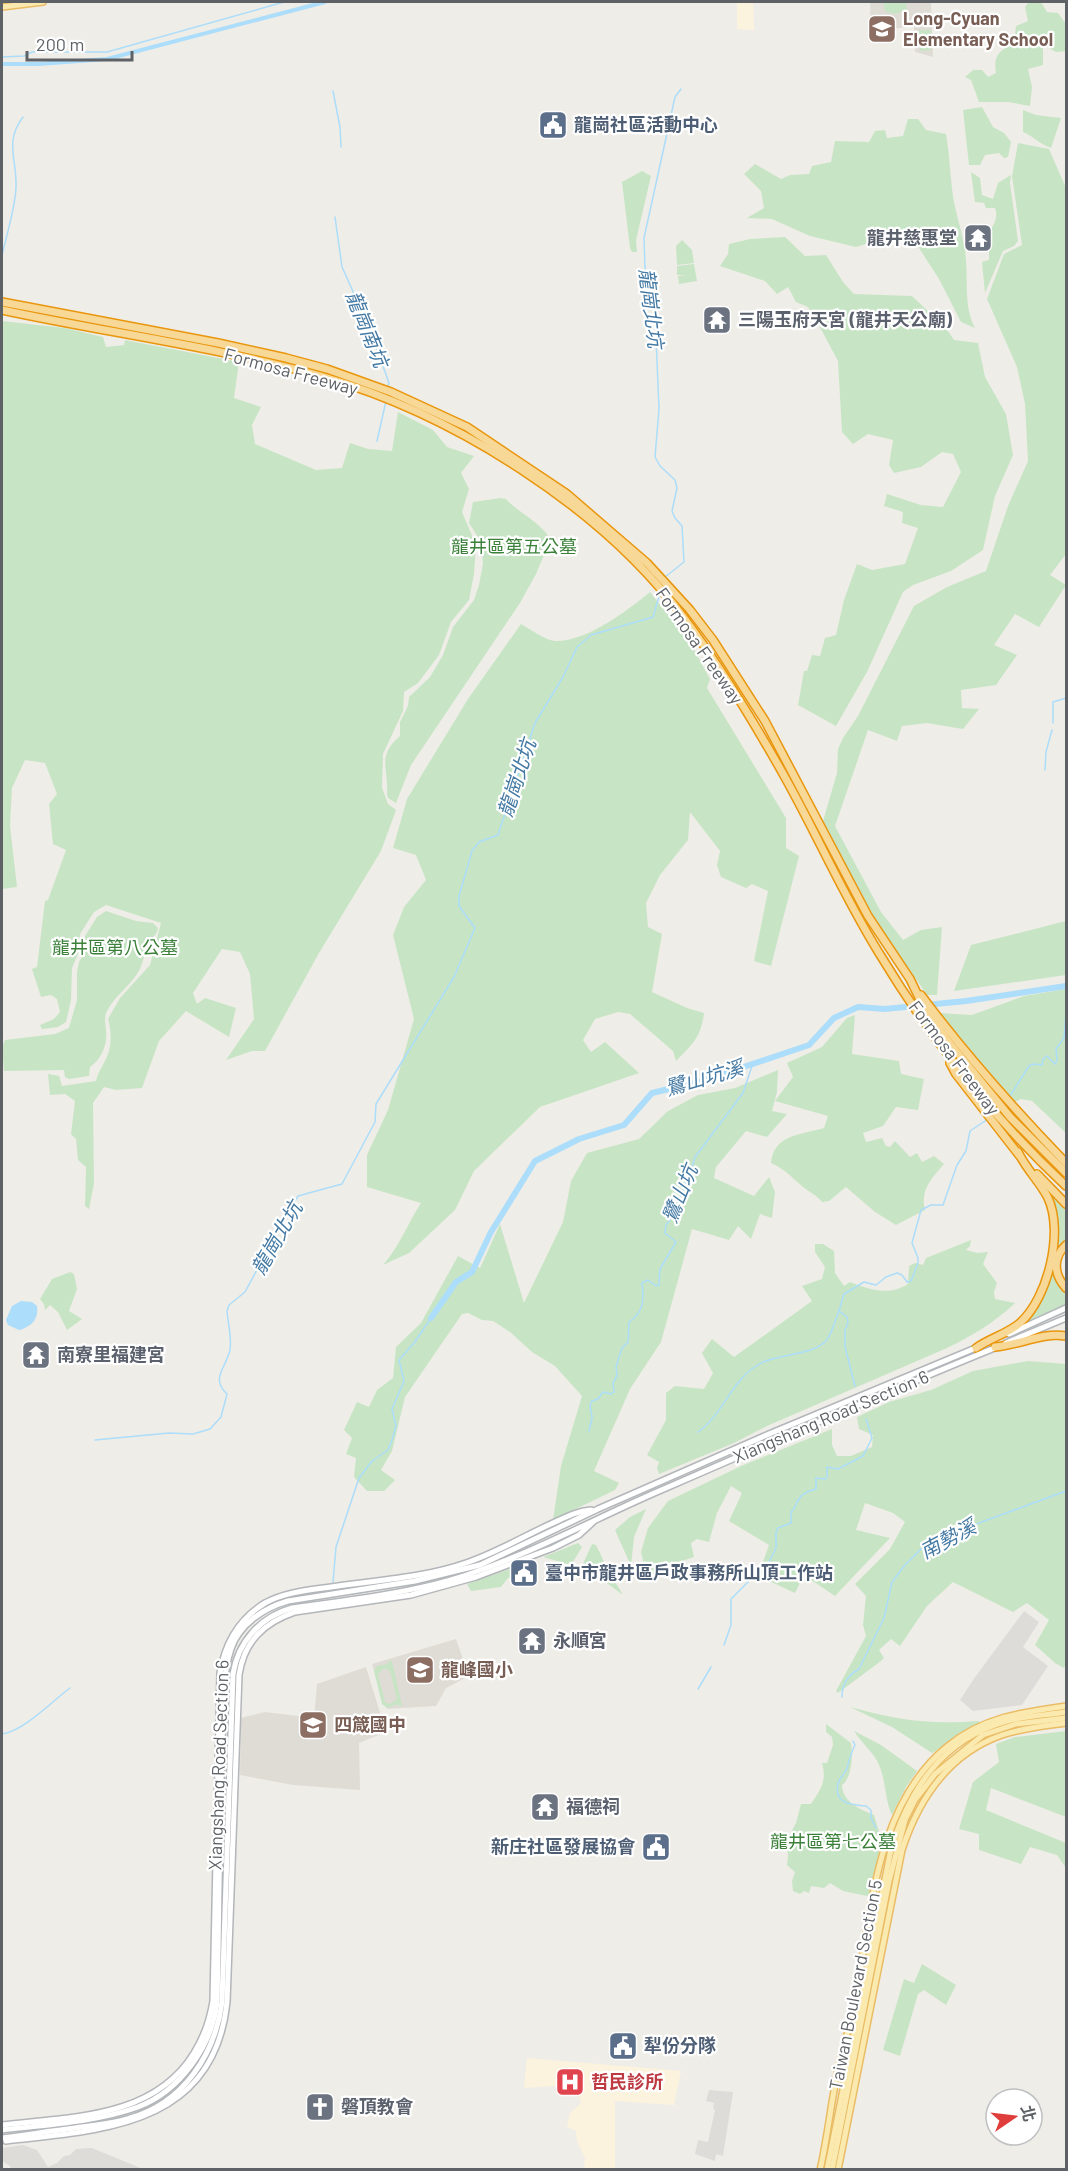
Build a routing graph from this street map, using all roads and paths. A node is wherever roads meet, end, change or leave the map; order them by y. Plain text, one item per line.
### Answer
1 (43, 2) edge
2 (2, 7) edge
3 (2, 302) edge
4 (2, 310) edge
5 (948, 1036) junction
6 (944, 1050) junction
7 (1003, 1122) junction
8 (1018, 1152) junction
9 (1066, 1161) edge
10 (1066, 1173) edge
11 (1066, 1186) edge
12 (1066, 1204) edge
13 (1066, 1245) edge
14 (1066, 1288) edge
15 (1066, 1308) edge
16 (1066, 1318) edge
17 (1066, 1336) edge
18 (995, 1347) junction
19 (976, 1348) junction
20 (1066, 1706) edge
21 (1066, 1712) edge
22 (1009, 1717) junction
23 (1066, 1718) edge
24 (1066, 1723) edge
25 (211, 2040) junction
26 (2, 2125) edge
27 (2, 2130) edge
28 (2, 2140) edge
29 (820, 2169) edge
30 (827, 2169) edge
31 (832, 2169) edge
32 (838, 2169) edge

1 - 2 main road
3 - 5 highway, Formosa Freeway
4 - 6 highway, Formosa Freeway
5 - 7 highway, Formosa Freeway
5 - 9 highway
6 - 7 highway, Formosa Freeway
6 - 7 highway
7 - 8 highway
7 - 10 highway, Formosa Freeway
7 - 11 highway, Formosa Freeway
8 - 12 highway
8 - 19 highway
13 - 14 highway
15 - 19 main road, Xiangshang Road Section 6
16 - 18 main road, Xiangshang Road Section 6
17 - 18 highway
18 - 25 main road, Xiangshang Road Section 6
19 - 25 main road, Xiangshang Road Section 6
20 - 22 main road
21 - 22 main road
22 - 29 main road, Taiwan Boulevard Section 5
22 - 30 main road, Taiwan Boulevard Section 5
23 - 31 main road, Taiwan Boulevard Section 5
24 - 32 main road, Taiwan Boulevard Section 5
25 - 26 main road
25 - 27 main road
25 - 28 main road

